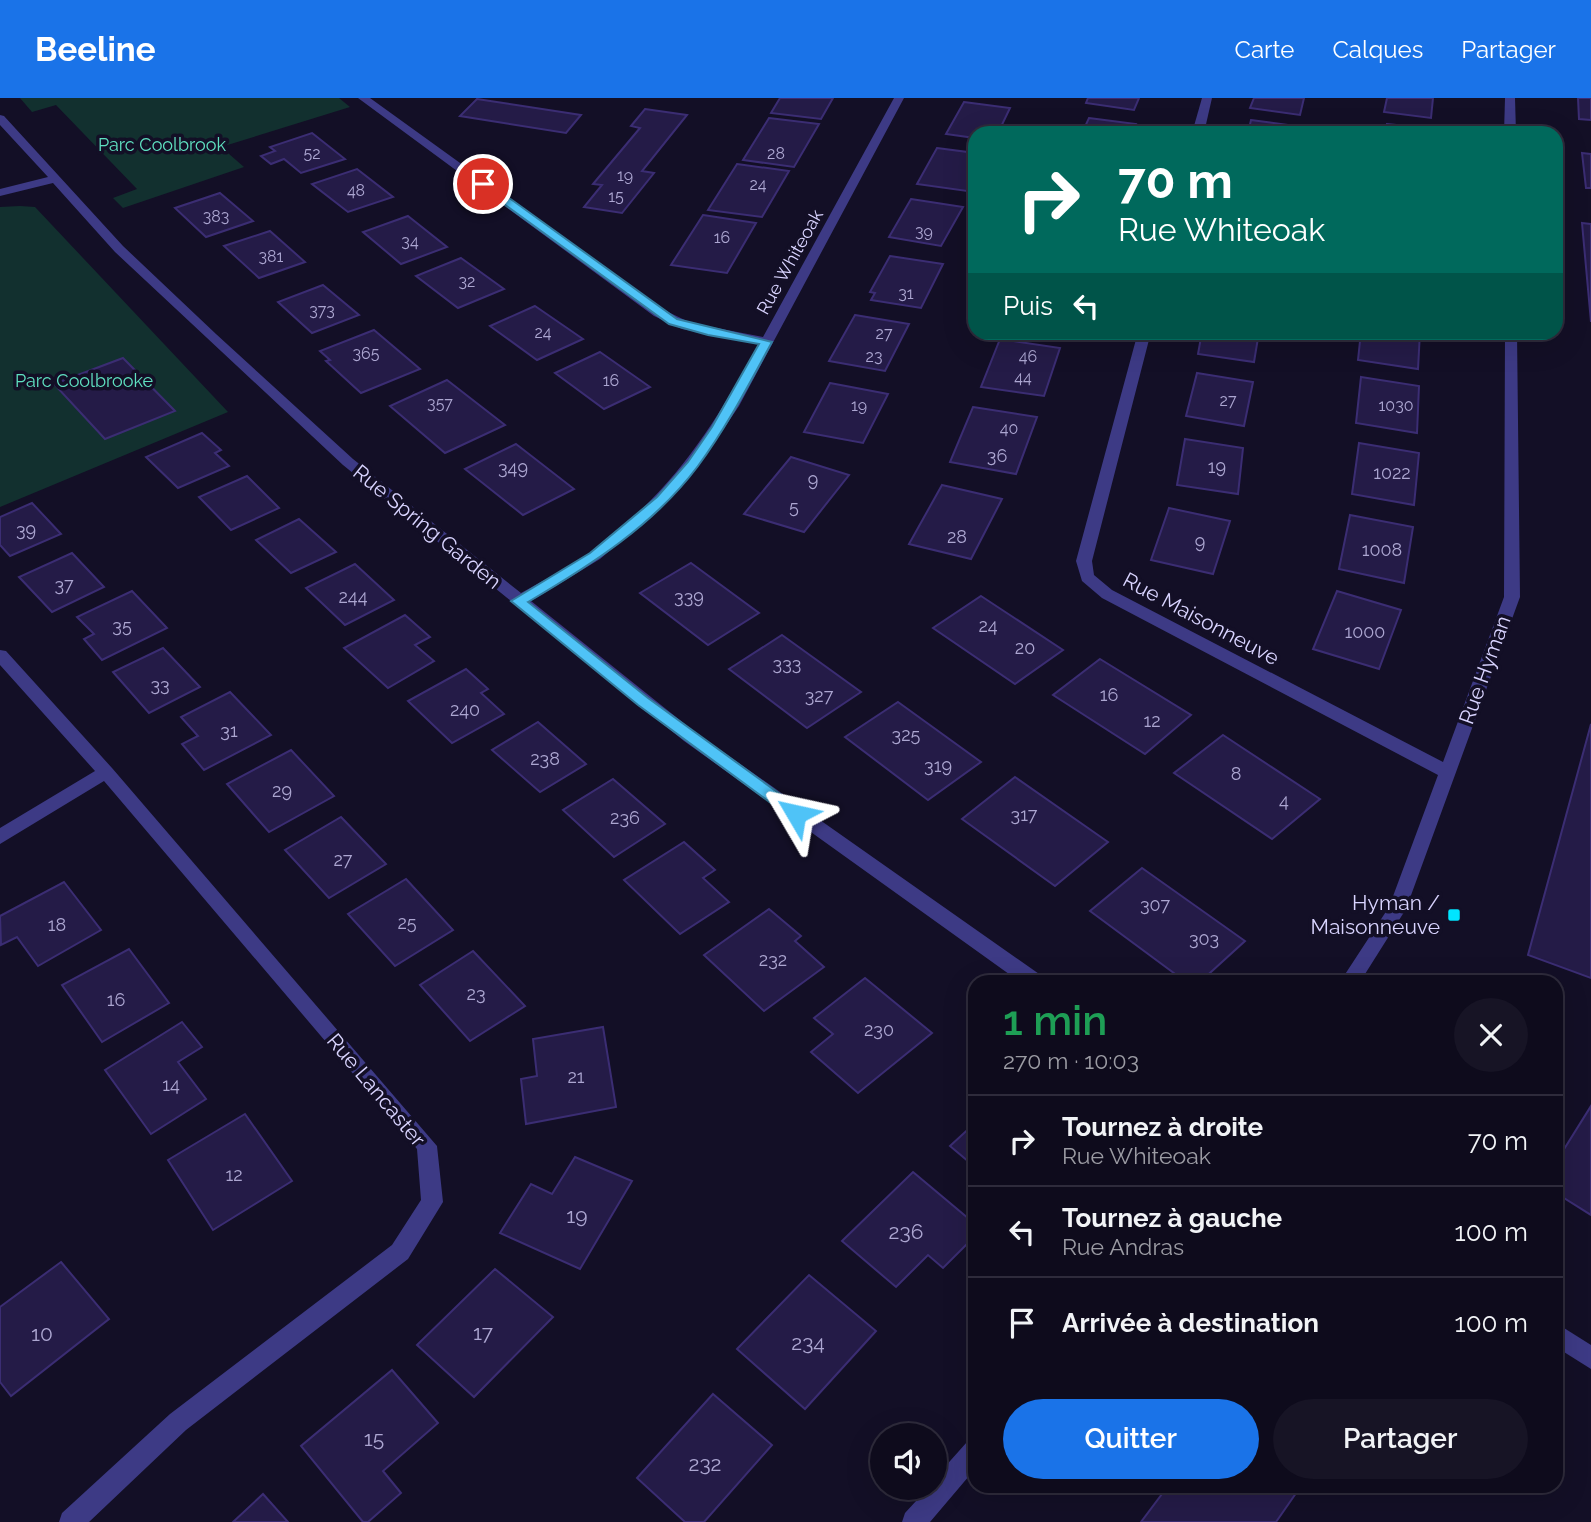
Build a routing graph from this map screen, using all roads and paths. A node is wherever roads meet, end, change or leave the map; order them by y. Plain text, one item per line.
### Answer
1 (363, 98) edge
2 (899, 98) edge
3 (1208, 98) edge
4 (1510, 98) edge
5 (0, 118) edge
6 (1200, 126) edge
7 (1510, 126) edge
8 (54, 179) junction
9 (0, 193) edge
10 (1143, 340) edge
11 (1511, 340) edge
12 (766, 342) junction
13 (519, 601) junction
14 (0, 655) edge
15 (106, 772) junction
16 (1447, 772) junction
17 (0, 837) edge
18 (1025, 975) edge
19 (1354, 975) edge
20 (1563, 1339) edge
21 (1591, 1358) edge
22 (968, 1458) edge
23 (71, 1522) edge
24 (914, 1522) edge

1 - 12 street
2 - 12 street, Rue Whiteoak
3 - 6 street
4 - 7 street
5 - 8 street, Rue Spring Garden
8 - 9 street
8 - 13 street, Rue Spring Garden
10 - 16 street, Rue Maisonneuve
11 - 16 street, Rue Hyman
12 - 13 street, Rue Whiteoak
13 - 18 street, Rue Spring Garden
14 - 15 street, Rue Lancaster
15 - 17 street
15 - 23 street, Rue Lancaster
16 - 19 street, Rue Hyman
20 - 21 street
22 - 24 street

